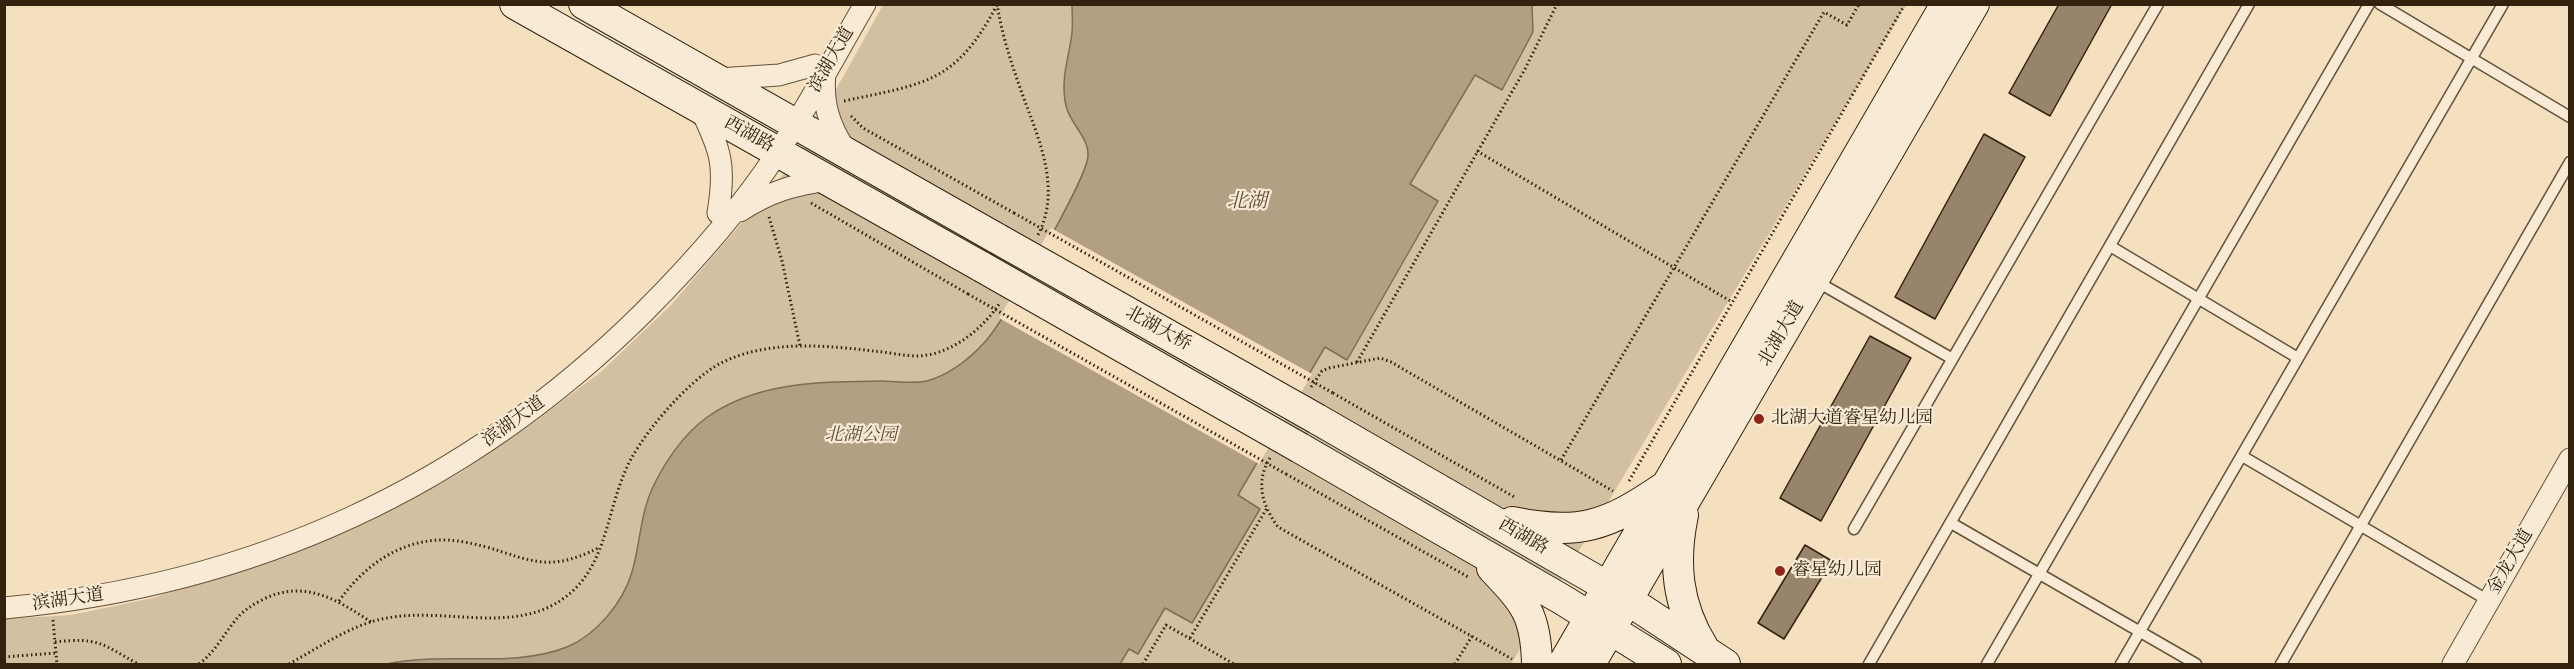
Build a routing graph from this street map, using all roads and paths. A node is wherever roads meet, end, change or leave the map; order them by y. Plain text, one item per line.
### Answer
1 (515, 4) edge
2 (584, 4) edge
3 (850, 4) edge
4 (865, 4) edge
5 (997, 4) edge
6 (1557, 4) edge
7 (1859, 4) edge
8 (1905, 4) edge
9 (1946, 4) edge
10 (1974, 4) edge
11 (2158, 4) edge
12 (2249, 4) edge
13 (2369, 4) edge
14 (2379, 4) edge
15 (2503, 4) edge
16 (2471, 59) junction
17 (820, 68) junction
18 (717, 79) junction
19 (835, 103) junction
20 (700, 108) junction
21 (2570, 117) edge
22 (790, 119) junction
23 (773, 148) junction
24 (1477, 151) junction
25 (846, 152) junction
26 (2570, 162) edge
27 (829, 180) junction
28 (762, 197) junction
29 (805, 201) dead end
30 (722, 217) junction
31 (1037, 237) dead end
32 (998, 239) joint
33 (2110, 246) junction
34 (982, 267) joint
35 (1675, 268) junction
36 (1813, 280) junction
37 (2199, 299) junction
38 (1002, 300) dead end
39 (1732, 302) junction
40 (800, 346) junction
41 (1951, 358) junction
42 (2298, 358) junction
43 (1357, 362) dead end
44 (1317, 418) joint
45 (1300, 448) joint
46 (2242, 456) junction
47 (2570, 459) edge
48 (1561, 460) dead end
49 (1625, 486) dead end
50 (1677, 492) junction
51 (1519, 500) dead end
52 (1267, 508) dead end
53 (1487, 516) junction
54 (1951, 523) junction
55 (2360, 526) junction
56 (1854, 529) dead end
57 (1472, 546) junction
58 (601, 547) junction
59 (2039, 574) junction
60 (1471, 578) dead end
61 (1618, 593) junction
62 (4, 594) edge
63 (339, 601) junction
64 (2488, 601) junction
65 (51, 603) junction
66 (4, 608) edge
67 (372, 622) junction
68 (1601, 623) junction
69 (2140, 632) junction
70 (1472, 636) dead end
71 (1190, 638) junction
72 (56, 642) junction
73 (56, 653) junction
74 (4, 657) edge
75 (1715, 657) edge
76 (2456, 663) edge
77 (57, 664) edge
78 (138, 664) edge
79 (199, 664) edge
80 (289, 664) edge
81 (1143, 664) edge
82 (1234, 664) edge
83 (1455, 664) edge
84 (1537, 664) edge
85 (1563, 664) edge
86 (1590, 664) edge
87 (1666, 664) edge
88 (1869, 664) edge
89 (1987, 664) edge
90 (2121, 664) edge
91 (2196, 664) edge
92 (2281, 664) edge

1 - 20 main road, 西湖路
2 - 18 main road, 西湖路
3 - 17 street, 滨湖大道
4 - 17 street, 滨湖大道
5 - 19 path
5 - 31 path
6 - 24 path
7 - 35 path
8 - 39 path
9 - 50 main road, 北湖大道
10 - 36 main road, 北湖大道
11 - 41 lane
12 - 33 lane
13 - 37 lane
14 - 16 lane
15 - 16 lane
16 - 21 lane
16 - 42 lane
17 - 18 street
17 - 19 street
17 - 22 street, 滨湖大道
18 - 22 main road, 西湖路
19 - 25 street
19 - 51 path, bridge
20 - 23 main road, 西湖路
20 - 30 street
22 - 23 street, 滨湖大道
22 - 25 main road, 西湖路
23 - 27 main road, 西湖路
23 - 30 street, 滨湖大道
24 - 35 path
24 - 43 path
25 - 32 main road, 西湖路
26 - 55 lane
27 - 28 street
27 - 34 main road, 西湖路
28 - 30 street
28 - 40 path
29 - 60 path, bridge
30 - 62 street, 滨湖大道
30 - 65 street, 滨湖大道
32 - 44 main road, 北湖大桥, bridge
33 - 37 lane
33 - 54 lane
34 - 45 main road, 北湖大桥, bridge
35 - 39 path
35 - 48 path
36 - 41 lane
36 - 50 main road, 北湖大道
37 - 42 lane
37 - 59 lane
38 - 40 path
39 - 49 path
40 - 58 path
41 - 56 lane
42 - 46 lane
44 - 53 main road, 西湖路
45 - 57 main road, 西湖路
46 - 55 lane
46 - 69 lane
47 - 64 street, 金龙大道
50 - 53 main road
50 - 61 main road, 北湖大道
50 - 75 main road
52 - 71 path
53 - 61 main road, 西湖路
54 - 59 lane
54 - 88 lane
55 - 64 lane
55 - 92 lane
57 - 68 main road, 西湖路
57 - 84 main road
58 - 63 path
58 - 67 path
59 - 69 lane
59 - 89 lane
61 - 68 main road, 北湖大道
61 - 75 main road, 西湖路
63 - 67 path
63 - 79 path
64 - 76 street, 金龙大道
65 - 66 street, 滨湖大道
65 - 72 path
67 - 80 path
68 - 85 main road, 北湖大道
68 - 86 main road, 北湖大道
68 - 87 main road, 西湖路
69 - 90 lane
69 - 91 lane
70 - 83 path
71 - 81 path
71 - 82 path
72 - 73 path
72 - 78 path
73 - 74 path
73 - 77 path

